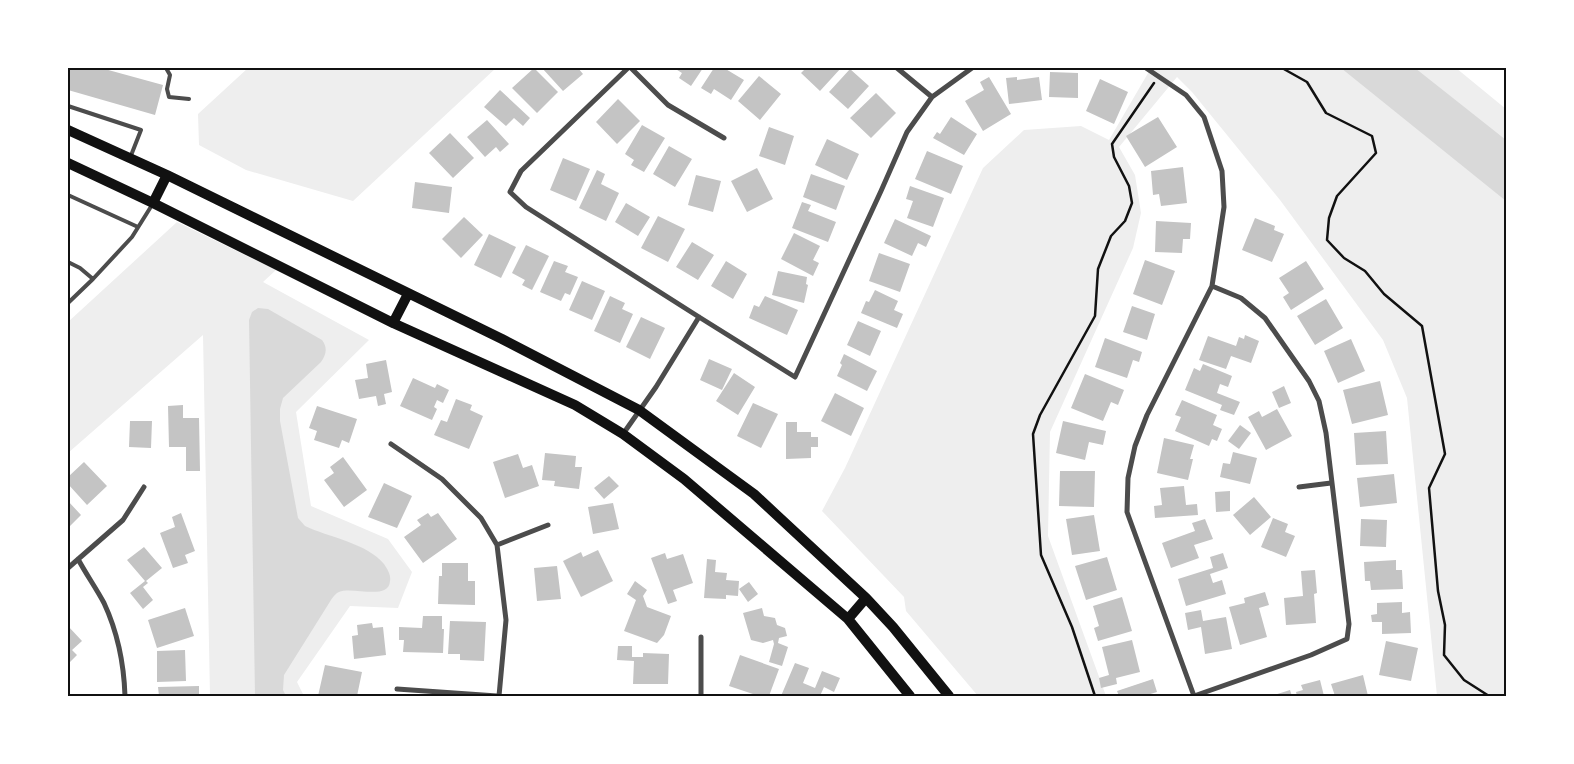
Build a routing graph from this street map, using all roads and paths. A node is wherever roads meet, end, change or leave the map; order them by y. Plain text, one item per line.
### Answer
1 (162, 68) edge
2 (630, 68) edge
3 (897, 68) edge
4 (972, 68) edge
5 (1146, 68) edge
6 (1282, 68) edge
7 (1159, 75) junction
8 (932, 96) junction
9 (189, 99) dead end
10 (68, 106) edge
11 (68, 130) edge
12 (724, 138) dead end
13 (130, 158) junction
14 (68, 163) edge
15 (167, 175) junction
16 (68, 195) edge
17 (153, 203) junction
18 (138, 227) junction
19 (68, 262) edge
20 (93, 280) junction
21 (1212, 286) junction
22 (408, 294) junction
23 (68, 303) edge
24 (699, 317) junction
25 (394, 322) junction
26 (640, 410) junction
27 (622, 434) junction
28 (391, 444) dead end
29 (1331, 483) junction
30 (144, 487) dead end
31 (1299, 487) dead end
32 (548, 525) dead end
33 (497, 545) junction
34 (78, 559) junction
35 (68, 568) edge
36 (866, 598) junction
37 (848, 619) junction
38 (702, 637) dead end
39 (397, 689) dead end
40 (125, 696) edge
41 (498, 696) edge
42 (701, 696) edge
43 (910, 696) edge
44 (949, 696) edge
45 (1095, 696) edge
46 (1194, 696) edge
47 (1489, 696) edge

1 - 9 lane
2 - 12 street
2 - 24 street
3 - 8 street
4 - 8 street
5 - 7 street
6 - 47 path
7 - 21 street
7 - 45 path
8 - 24 street
10 - 13 lane
11 - 13 main road
13 - 15 main road
14 - 17 main road
15 - 17 main road
15 - 22 main road
16 - 18 lane
17 - 18 lane
17 - 25 main road
18 - 20 lane
19 - 20 lane
20 - 23 lane
21 - 29 street
21 - 46 street
22 - 25 main road
22 - 26 main road
24 - 26 street
25 - 27 main road
26 - 27 street
26 - 36 main road
27 - 37 main road
28 - 33 street
29 - 31 street
29 - 46 street
30 - 34 street
32 - 33 street
33 - 41 street
34 - 35 street
34 - 40 street
36 - 37 main road
36 - 44 main road
37 - 43 main road
38 - 42 street
39 - 41 street

